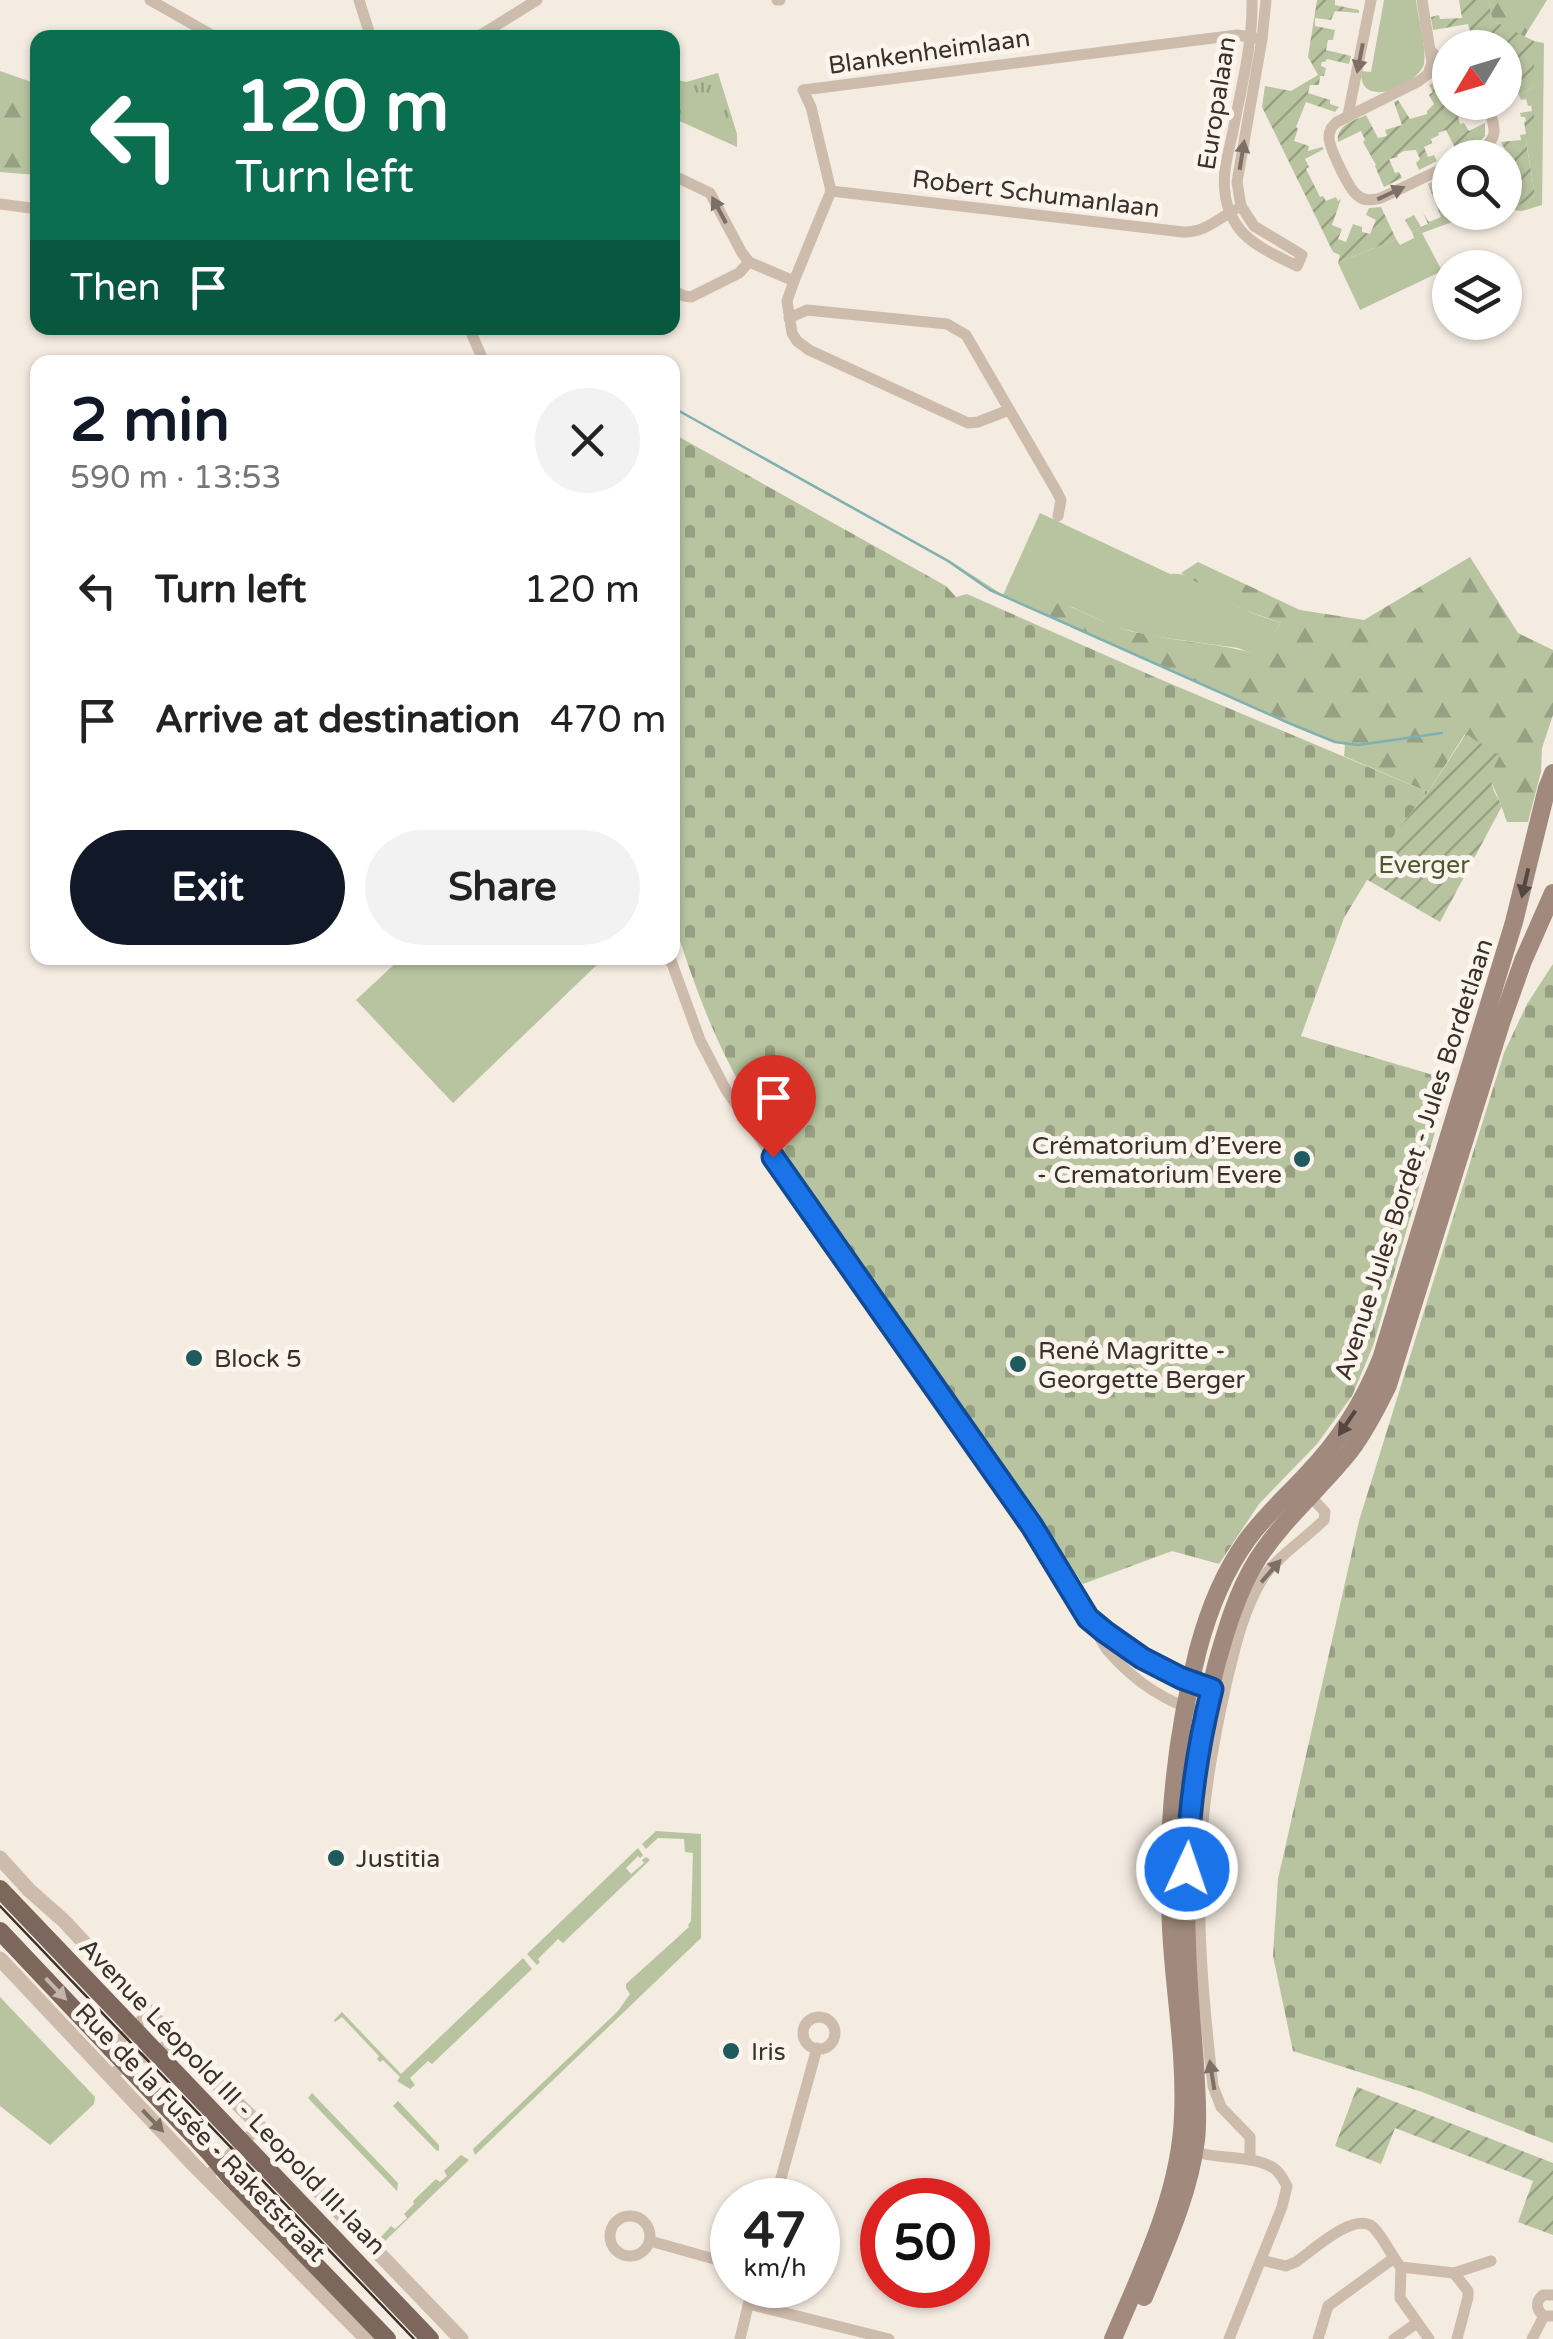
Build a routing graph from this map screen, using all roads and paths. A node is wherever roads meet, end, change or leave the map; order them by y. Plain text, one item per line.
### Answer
1 (150, 0) edge
2 (360, 0) edge
3 (537, 0) edge
4 (1252, 0) edge
5 (1266, 0) edge
6 (1371, 0) edge
7 (1422, 0) edge
8 (203, 30) edge
9 (369, 30) edge
10 (489, 30) edge
11 (1256, 38) junction
12 (1429, 47) junction
13 (1432, 51) edge
14 (1348, 115) junction
15 (1432, 173) edge
16 (680, 178) edge
17 (832, 191) junction
18 (0, 204) edge
19 (30, 208) edge
20 (1235, 209) junction
21 (1300, 261) dead end
22 (749, 262) junction
23 (794, 280) junction
24 (680, 293) edge
25 (789, 318) junction
26 (1009, 410) junction
27 (1058, 516) dead end
28 (1553, 773) edge
29 (1553, 892) edge
30 (672, 965) edge
31 (1304, 1489) junction
32 (1088, 1618) junction
33 (1192, 1683) junction
34 (1218, 1691) junction
35 (1187, 1708) junction
36 (1206, 1713) junction
37 (0, 1858) edge
38 (0, 1888) edge
39 (0, 1931) edge
40 (57, 1948) junction
41 (98, 1958) junction
42 (0, 1960) edge
43 (149, 2013) junction
44 (133, 2028) junction
45 (176, 2041) junction
46 (817, 2048) dead end
47 (156, 2051) junction
48 (190, 2057) junction
49 (112, 2063) junction
50 (192, 2088) junction
51 (260, 2127) junction
52 (243, 2143) junction
53 (1187, 2148) junction
54 (1250, 2160) junction
55 (213, 2170) junction
56 (781, 2178) edge
57 (650, 2241) dead end
58 (710, 2258) edge
59 (1261, 2260) junction
60 (1491, 2261) dead end
61 (1397, 2263) junction
62 (1454, 2273) junction
63 (1553, 2296) edge
64 (748, 2308) edge
65 (765, 2308) edge
66 (1548, 2316) edge
67 (1417, 2322) junction
68 (1427, 2337) edge
69 (1457, 2337) edge
70 (367, 2339) edge
71 (387, 2339) edge
72 (430, 2339) edge
73 (462, 2339) edge
74 (740, 2339) edge
75 (888, 2339) edge
76 (1113, 2339) edge
77 (1126, 2339) edge
78 (1229, 2339) edge
79 (1318, 2339) edge
80 (1394, 2339) edge
81 (1532, 2339) edge

1 - 8 street
2 - 9 street
3 - 10 street
4 - 11 street, Europalaan
5 - 11 street, Europalaan
6 -> 14 street
7 - 12 street
11 - 17 street, Blankenheimlaan
11 - 20 street, Europalaan
12 - 13 street
12 - 14 street
14 -> 15 street
22 -> 16 street
17 - 20 street, Robert Schumanlaan
17 - 23 street
18 - 19 street
20 - 21 street
22 - 23 street
22 - 24 street
23 - 25 street
25 - 26 street
25 - 26 street
26 - 27 street
28 -> 31 main road, Avenue Jules Bordet - Jules Bordetlaan
29 - 31 main road, Avenue Jules Bordet - Jules Bordetlaan
30 - 32 street
31 - 33 main road, Avenue Jules Bordet - Jules Bordetlaan
31 - 34 main road, Avenue Jules Bordet - Jules Bordetlaan
34 -> 31 street, Avenue Jules Bordet - Jules Bordetlaan
32 - 33 street
32 - 35 street
33 - 34 street
33 - 35 main road, Avenue Jules Bordet - Jules Bordetlaan
34 - 36 main road, Avenue Jules Bordet - Jules Bordetlaan
54 -> 34 street, Avenue Jules Bordet - Jules Bordetlaan
35 - 36 street
35 - 53 main road, Avenue Jules Bordet - Jules Bordetlaan
36 - 53 main road, Avenue Jules Bordet - Jules Bordetlaan
37 - 41 street
38 - 40 main road, Avenue Léopold III - Leopold III-laan
39 -> 49 main road
40 - 41 street
40 - 44 main road, Avenue Léopold III - Leopold III-laan
41 - 43 street
42 - 49 street, Rue de la Fusée - Raketstraat
43 - 44 street
43 - 45 street
44 - 47 main road, Avenue Léopold III - Leopold III-laan
44 - 49 street
45 - 47 street
45 - 48 street
46 - 56 street
47 - 49 street
47 - 50 main road, Avenue Léopold III - Leopold III-laan
48 - 50 street
48 - 51 street
49 -> 55 main road
50 - 52 main road, Avenue Léopold III - Leopold III-laan
51 - 52 street
51 - 73 street
52 - 55 street
52 - 72 main road, Avenue Léopold III - Leopold III-laan
53 - 54 street
53 - 76 main road, Avenue Jules Bordet - Jules Bordetlaan
53 - 77 main road, Avenue Jules Bordet - Jules Bordetlaan
54 - 59 street
55 - 70 street, Rue de la Fusée - Raketstraat
55 - 71 main road
57 - 58 street
59 - 61 street
59 - 78 street
60 - 62 street
61 - 62 street
61 - 67 street
61 - 79 street
62 - 69 street
63 - 66 street
64 - 74 street
65 - 75 street
66 - 81 street
67 - 68 street
67 - 80 street
68 - 69 street

